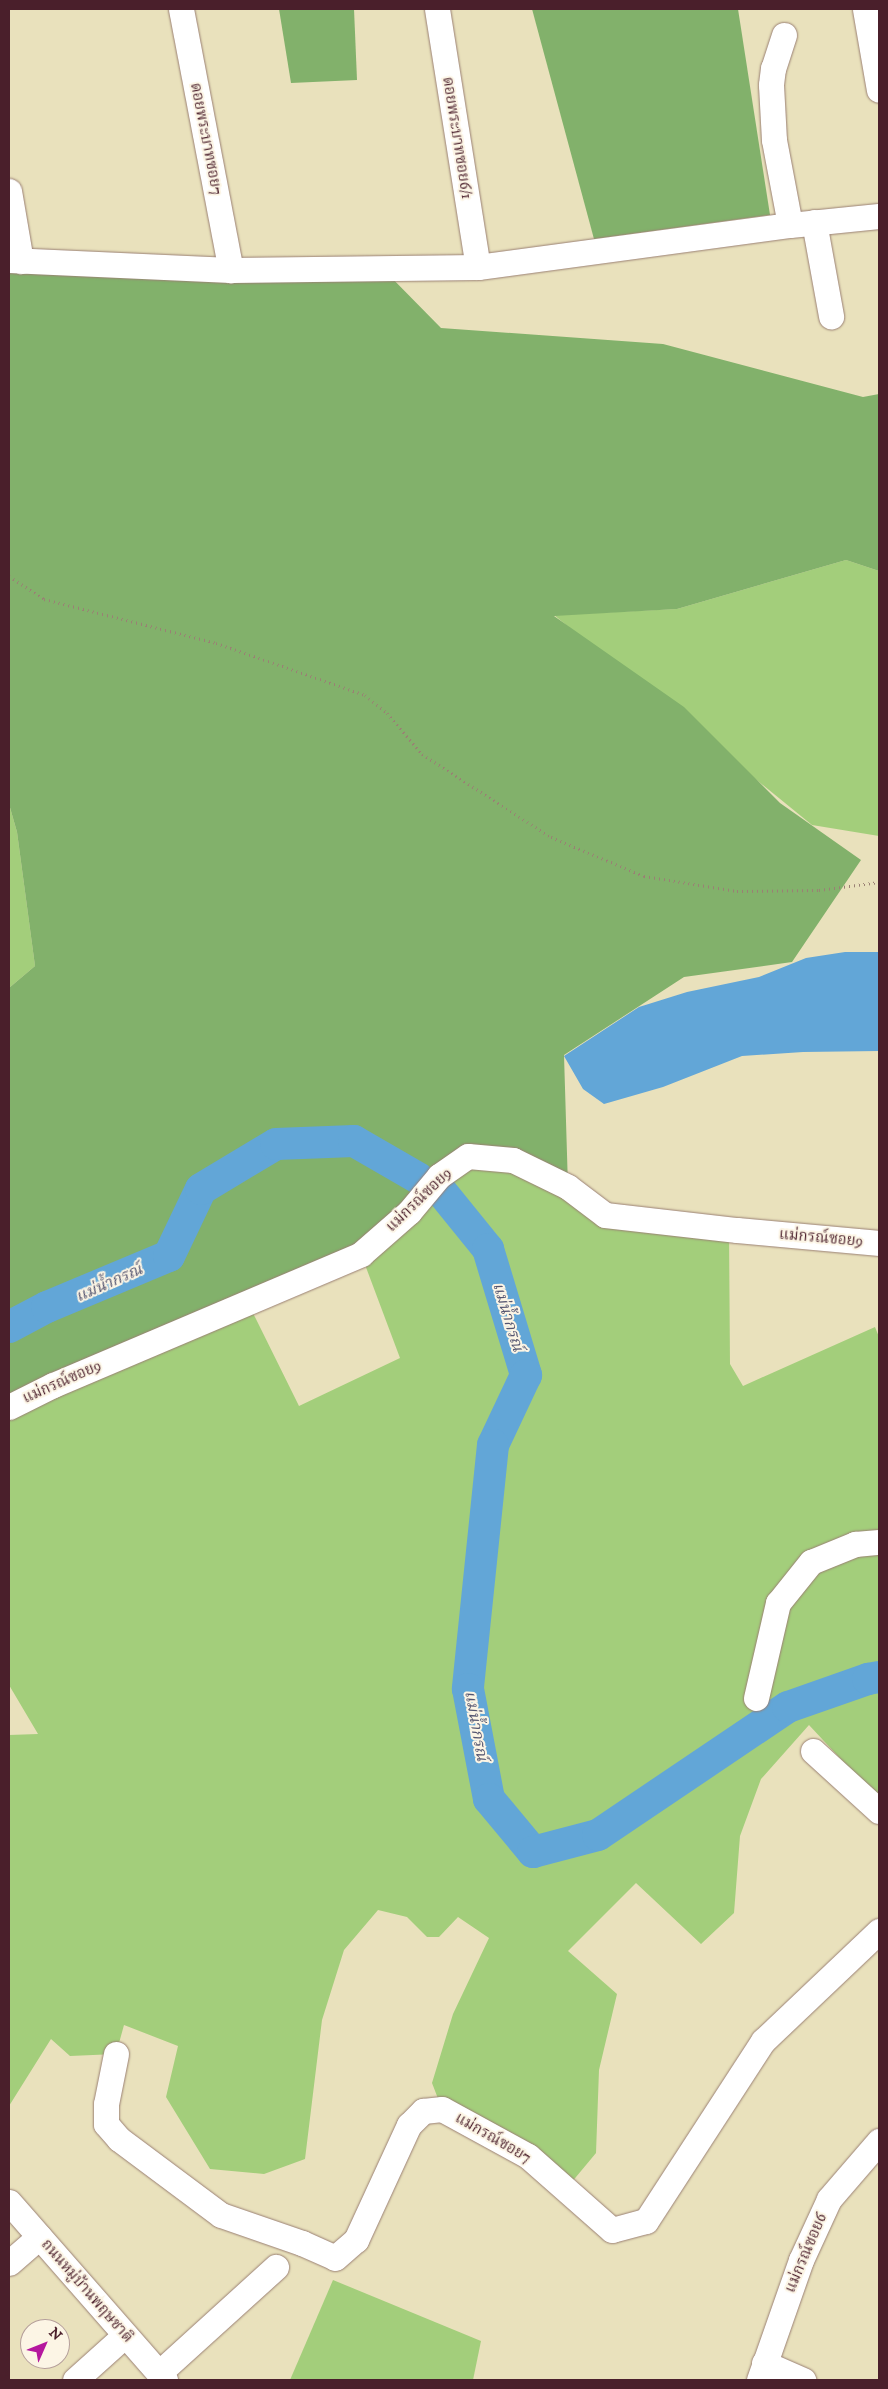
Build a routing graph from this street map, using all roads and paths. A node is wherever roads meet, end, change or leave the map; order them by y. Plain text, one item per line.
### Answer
1 (181, 9) edge
2 (437, 9) edge
3 (865, 9) edge
4 (784, 35) dead end
5 (879, 90) edge
6 (9, 191) edge
7 (879, 216) edge
8 (802, 224) junction
9 (15, 260) edge
10 (478, 267) junction
11 (231, 270) junction
12 (830, 316) dead end
13 (9, 576) edge
14 (879, 882) edge
15 (879, 1243) edge
16 (9, 1406) edge
17 (879, 1542) edge
18 (756, 1698) dead end
19 (813, 1751) dead end
20 (879, 1811) edge
21 (879, 1931) edge
22 (116, 2054) dead end
23 (879, 2141) edge
24 (9, 2202) edge
25 (39, 2237) junction
26 (9, 2263) edge
27 (276, 2267) dead end
28 (125, 2336) junction
29 (761, 2372) edge
30 (162, 2377) edge
31 (75, 2380) edge
32 (803, 2380) edge

1 - 11 street, ดอยพระบาทซอย7
2 - 10 street, ดอยพระบาทซอย6/1
3 - 5 street
4 - 8 street
6 - 9 street
7 - 8 street
8 - 10 street
8 - 12 street
9 - 11 street
10 - 11 street
13 - 14 path
15 - 16 street, แม่กรณ์ซอย9
17 - 18 street
19 - 20 street
21 - 22 street, แม่กรณ์ซอย7
23 - 29 street, แม่กรณ์ซอย6
24 - 25 street, ถนนหมู่บ้านพฤษชาติ
25 - 26 street
25 - 28 street, ถนนหมู่บ้านพฤษชาติ
27 - 30 street
28 - 30 street, ถนนหมู่บ้านพฤษชาติ
28 - 31 street
29 - 32 street

